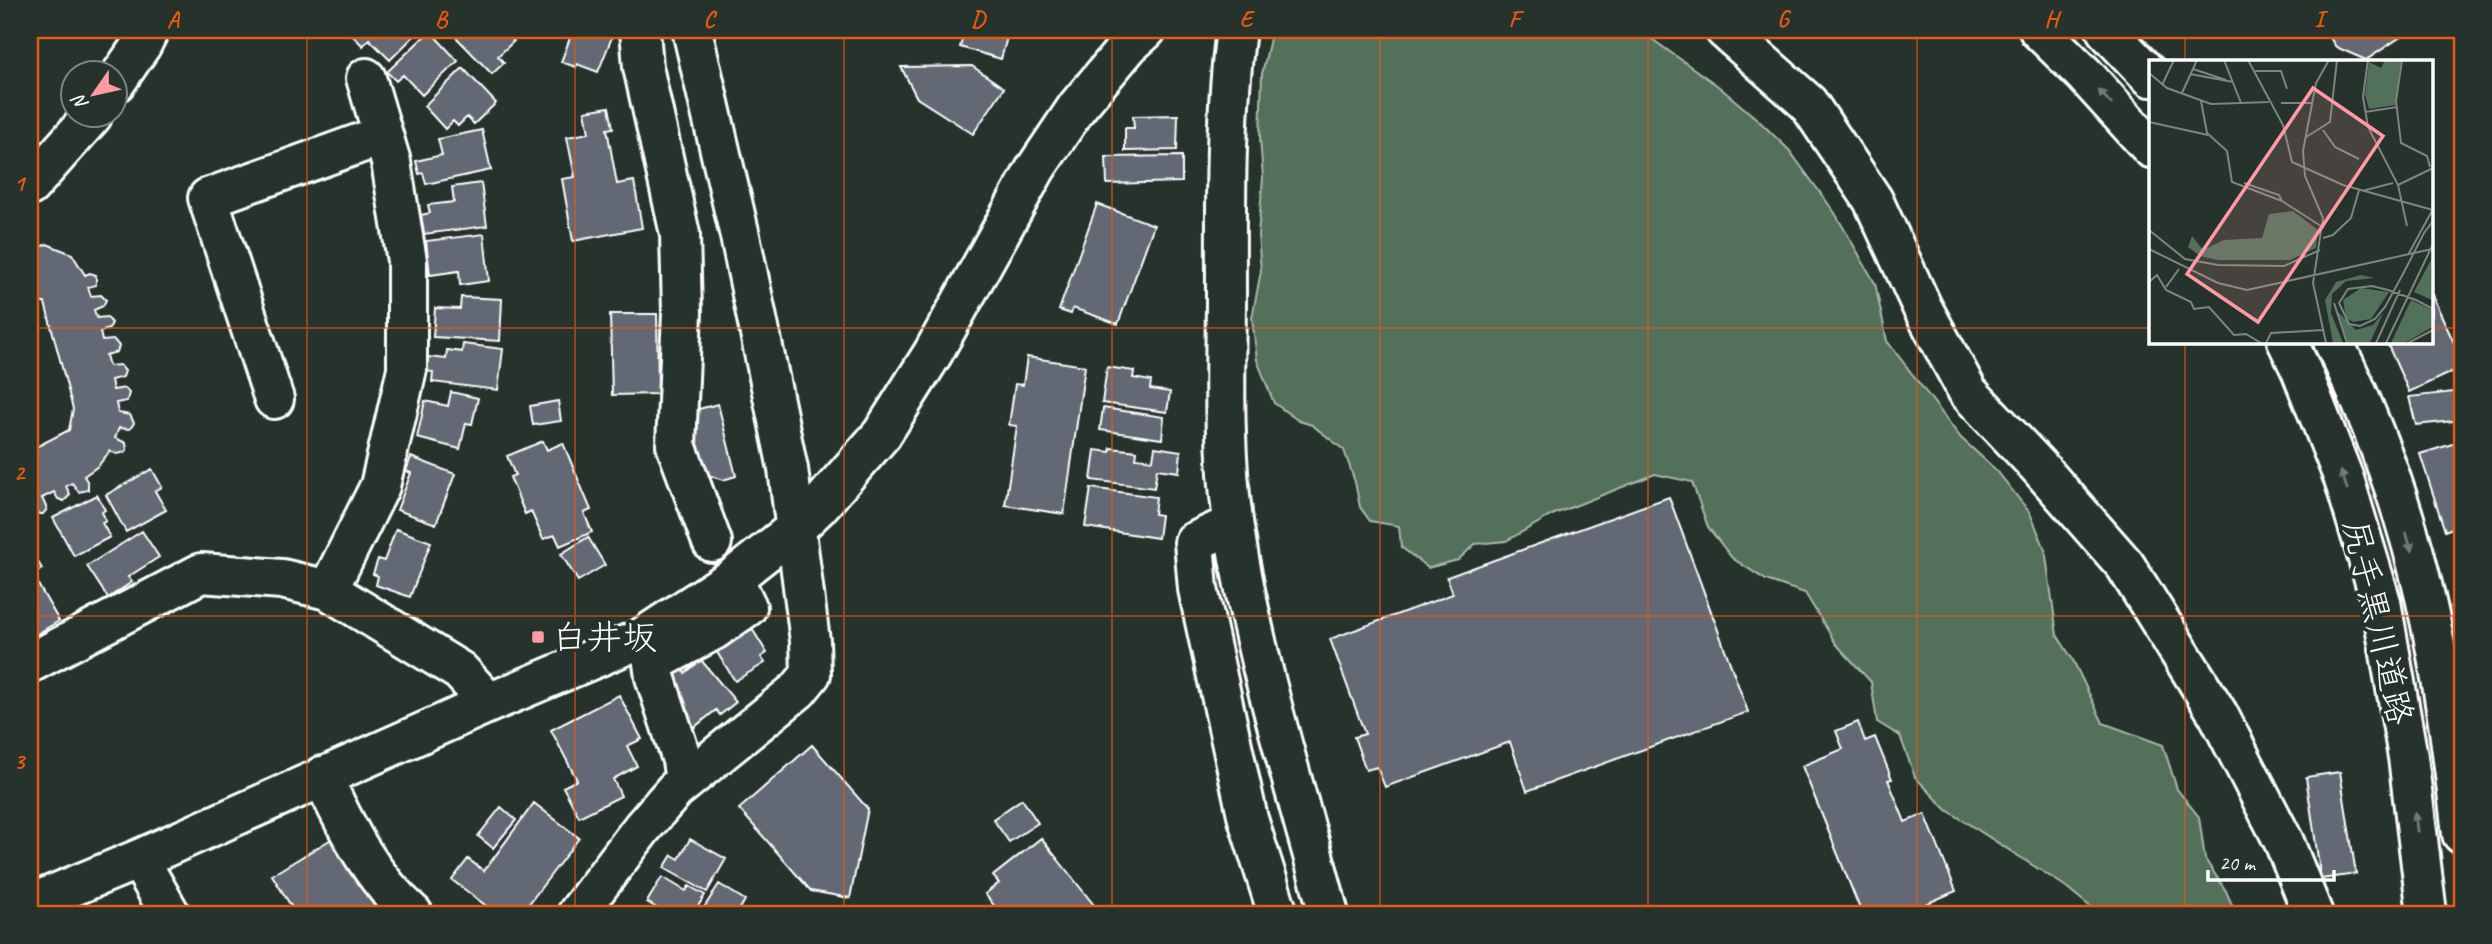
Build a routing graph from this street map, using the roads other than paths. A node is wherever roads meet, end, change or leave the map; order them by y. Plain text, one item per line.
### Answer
1 (149, 30) edge
2 (640, 30) edge
3 (692, 30) edge
4 (1146, 30) edge
5 (1236, 30) edge
6 (1725, 30) edge
7 (2039, 30) edge
8 (2106, 30) edge
9 (130, 62) edge
10 (2149, 75) edge
11 (366, 78) dead end
12 (80, 130) edge
13 (383, 135) junction
14 (2149, 146) edge
15 (30, 186) edge
16 (2288, 343) edge
17 (2334, 343) edge
18 (274, 399) dead end
19 (1233, 524) junction
20 (795, 528) junction
21 (712, 542) dead end
22 (733, 578) junction
23 (328, 590) junction
24 (30, 663) edge
25 (489, 703) junction
26 (322, 776) junction
27 (685, 782) junction
28 (2462, 834) edge
29 (139, 859) junction
30 (30, 904) edge
31 (170, 914) edge
32 (413, 914) edge
33 (577, 914) edge
34 (1278, 914) edge
35 (1329, 914) edge
36 (2313, 914) edge
37 (2427, 914) edge

1 - 9 street
2 - 21 street
3 - 20 street
4 - 20 street
5 - 19 street
6 - 36 street
14 -> 7 street
8 - 10 street
11 - 13 street
12 - 15 street
13 - 18 street
13 - 23 street
37 -> 16 street, 尻手黒川道路
17 -> 28 street, 尻手黒川道路
19 - 34 street
19 - 35 street
20 - 22 street
20 - 27 street
22 - 25 street
22 - 27 street
23 - 24 street
23 - 25 street
25 - 26 street
26 - 29 street
26 - 32 street
27 - 33 street
29 - 30 street
29 - 31 street

